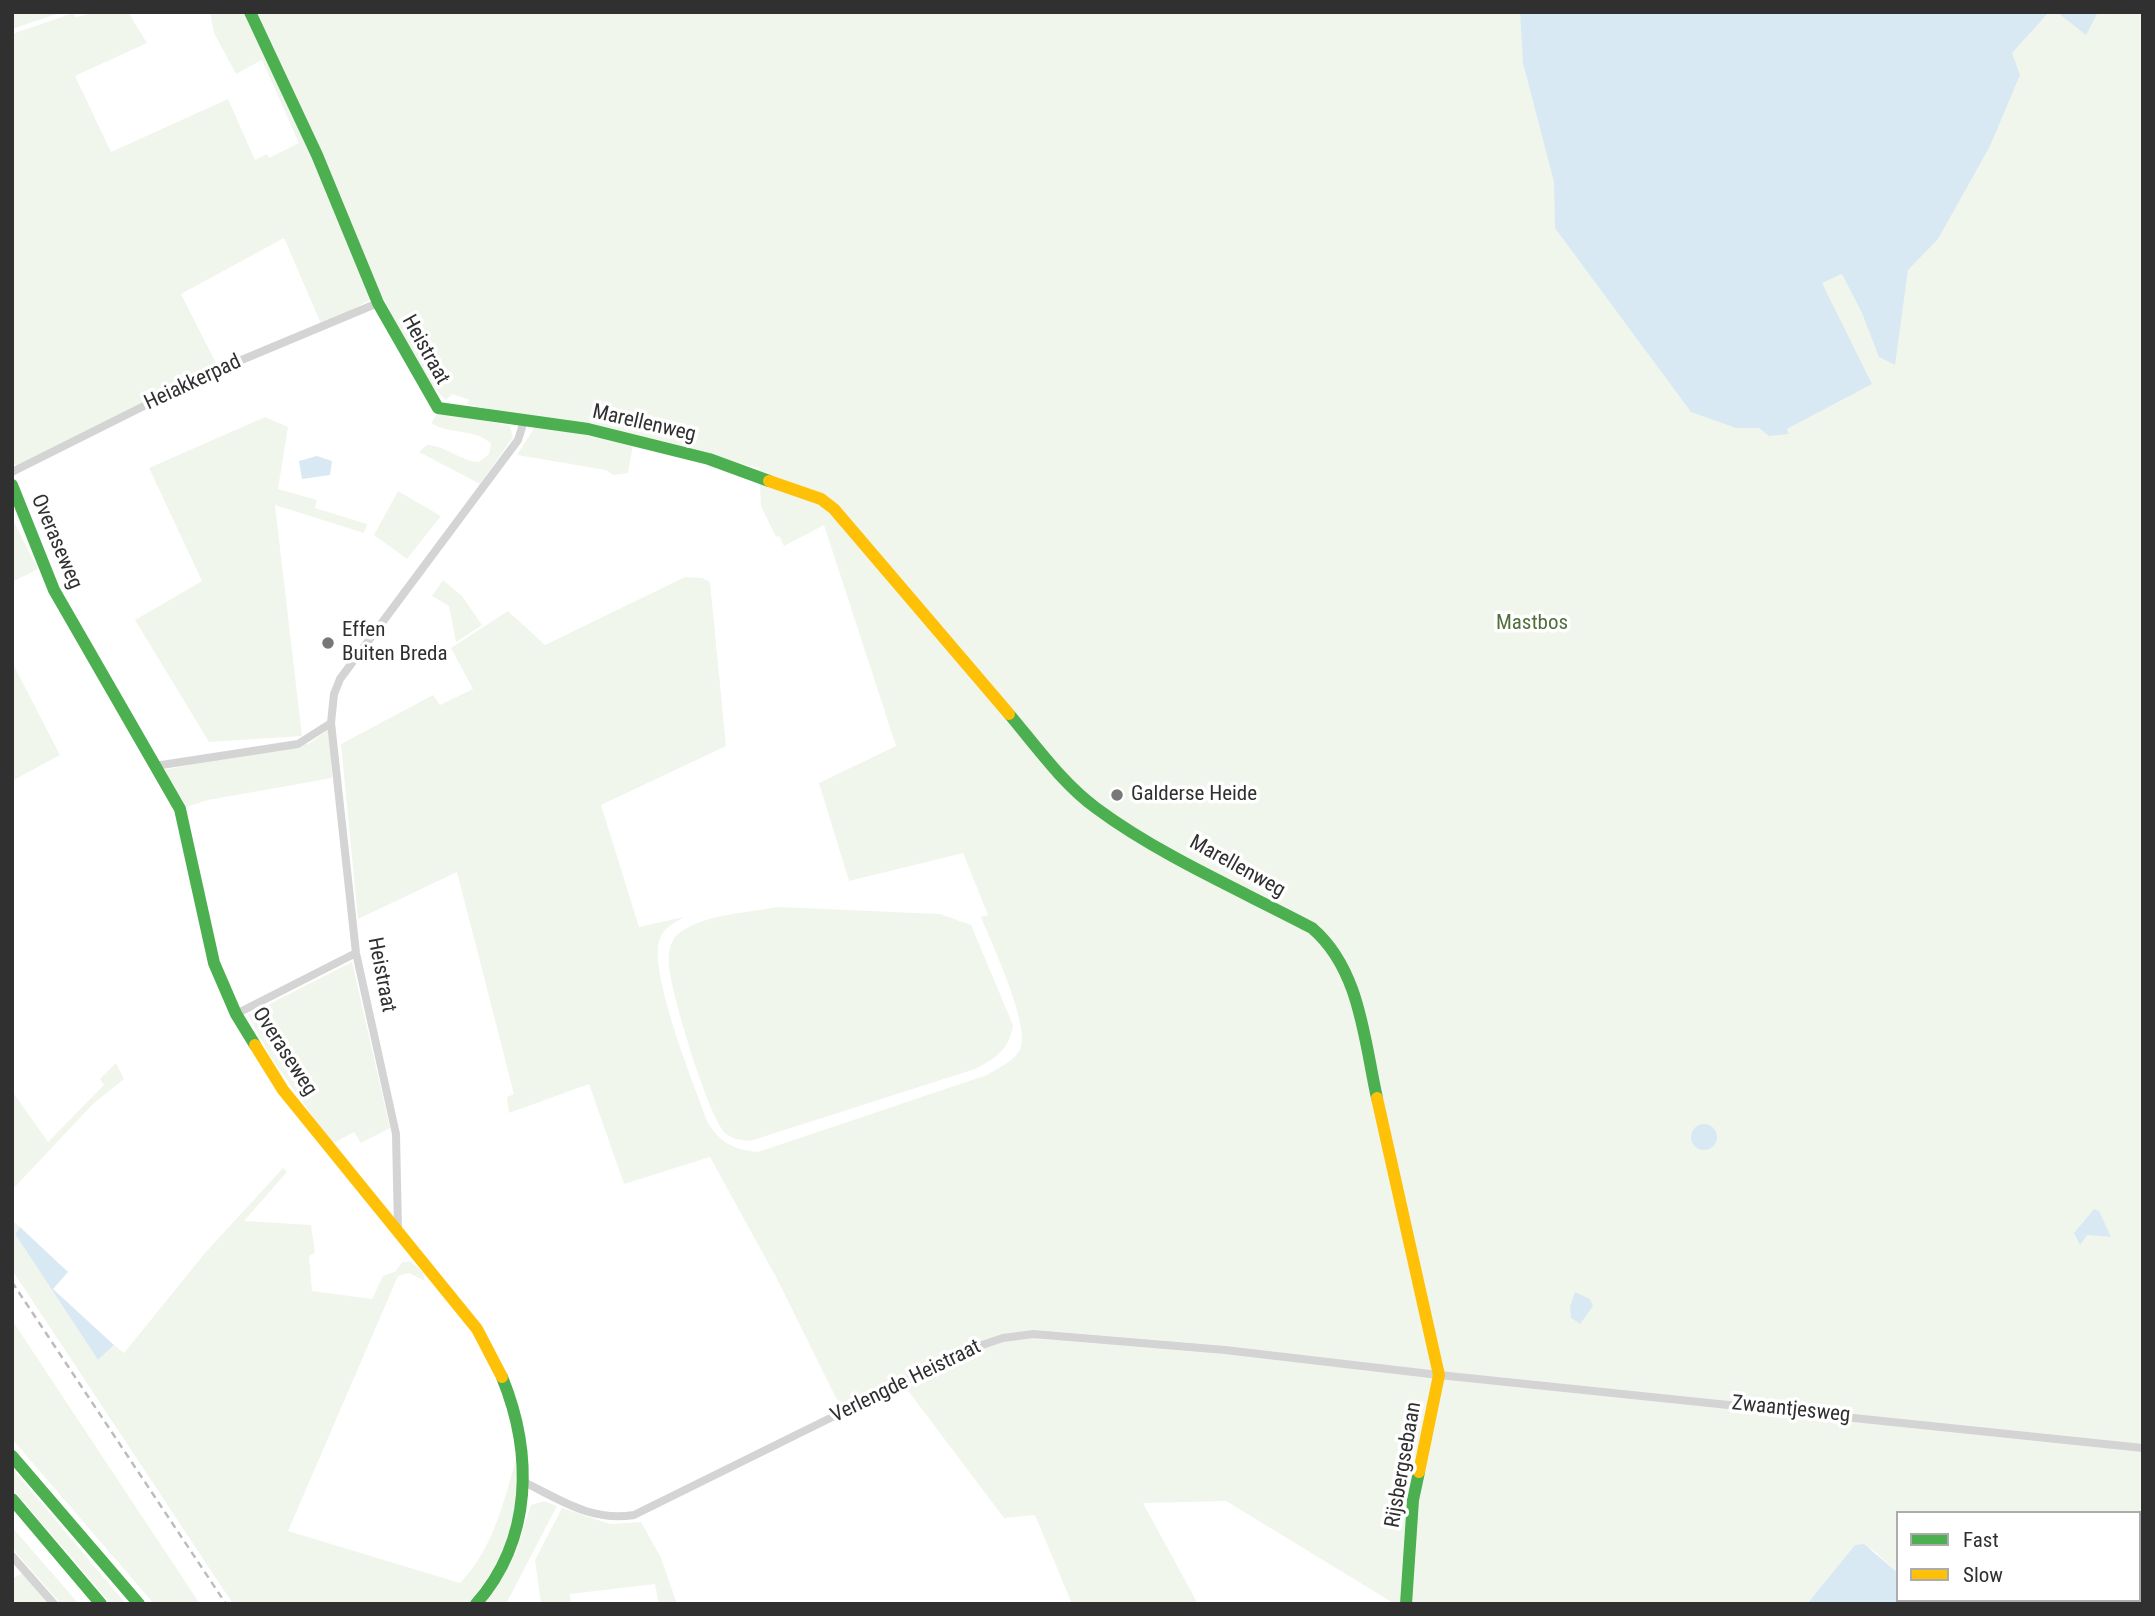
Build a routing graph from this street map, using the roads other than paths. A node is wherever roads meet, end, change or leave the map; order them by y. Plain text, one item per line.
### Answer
1 (250, 12) edge
2 (378, 303) junction
3 (524, 421) junction
4 (12, 472) edge
5 (12, 485) edge
6 (331, 723) junction
7 (155, 766) junction
8 (355, 953) junction
9 (236, 1014) junction
10 (398, 1232) junction
11 (1439, 1376) junction
12 (2143, 1448) edge
13 (12, 1456) edge
14 (526, 1483) junction
15 (12, 1499) edge
16 (12, 1556) edge
17 (54, 1604) edge
18 (101, 1604) edge
19 (139, 1604) edge
20 (477, 1604) edge
21 (1406, 1604) edge

1 - 2 main road, Heistraat
2 - 3 main road, Heistraat
2 - 4 street, Heiakkerpad
3 - 6 street, Heistraat
3 - 11 main road, Marellenweg
5 - 7 main road, Overaseweg
6 - 7 street
6 - 8 street, Heistraat
7 - 9 main road, Overaseweg
8 - 9 street
8 - 10 street, Heistraat
9 - 10 main road, Overaseweg
10 - 14 main road, Overaseweg
11 - 12 street, Zwaantjesweg
11 - 14 street, Verlengde Heistraat
11 - 21 main road, Rijsbergsebaan
13 - 19 main road
14 - 20 main road, Overaseweg
15 - 18 main road
16 - 17 street

